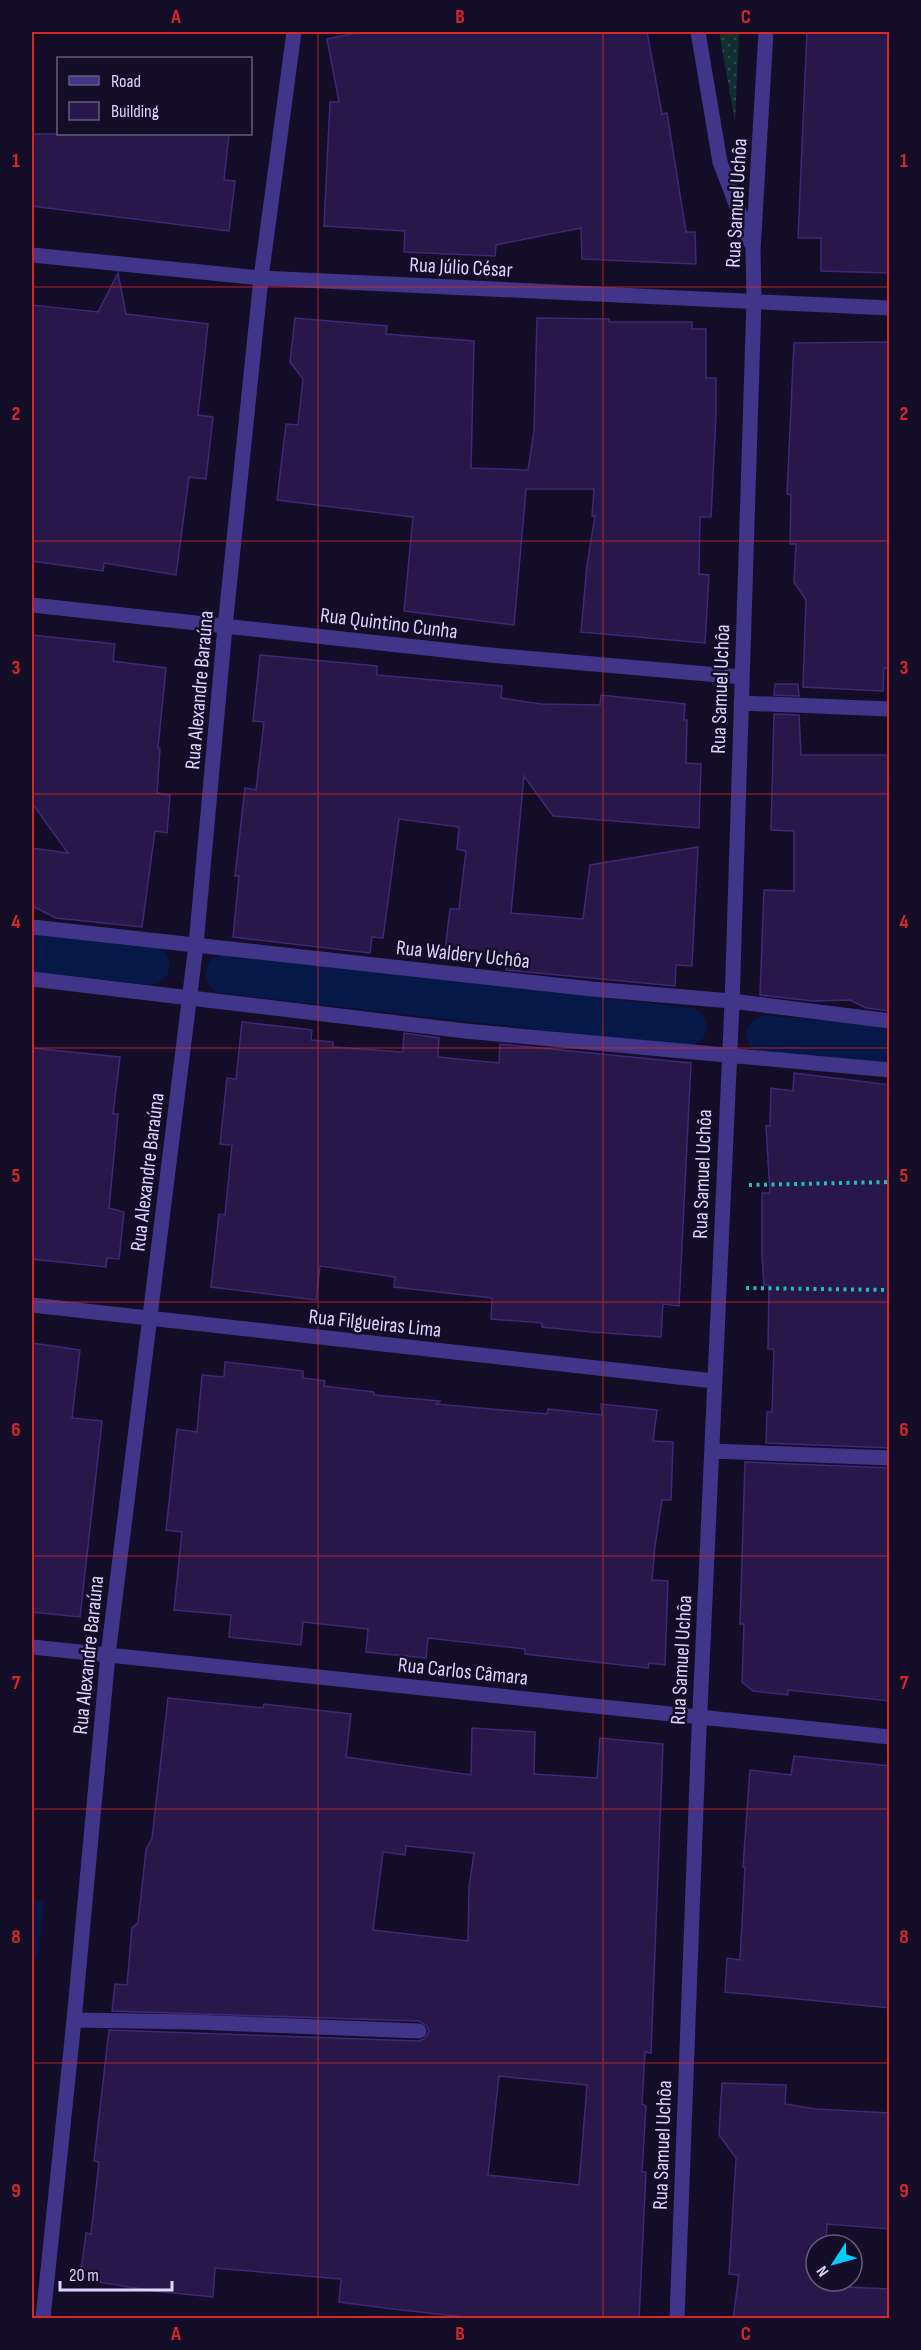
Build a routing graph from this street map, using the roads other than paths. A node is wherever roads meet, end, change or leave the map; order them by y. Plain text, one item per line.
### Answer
1 (294, 32) edge
2 (698, 32) edge
3 (766, 32) edge
4 (753, 250) junction
5 (32, 255) edge
6 (261, 278) junction
7 (754, 300) junction
8 (890, 308) edge
9 (32, 605) edge
10 (225, 627) junction
11 (742, 677) junction
12 (741, 703) junction
13 (890, 709) edge
14 (32, 927) edge
15 (196, 946) junction
16 (32, 979) edge
17 (190, 997) junction
18 (731, 1003) junction
19 (890, 1021) edge
20 (729, 1053) junction
21 (890, 1070) edge
22 (32, 1305) edge
23 (149, 1319) junction
24 (714, 1381) junction
25 (712, 1451) junction
26 (890, 1458) edge
27 (32, 1647) edge
28 (108, 1655) junction
29 (700, 1716) junction
30 (890, 1737) edge
31 (74, 2020) junction
32 (419, 2031) dead end
33 (43, 2319) edge
34 (677, 2319) edge

1 - 6 street, Rua Alexandre Baraúna
2 - 4 street
3 - 4 street, Rua Samuel Uchôa
4 - 7 street, Rua Samuel Uchôa
5 - 6 street, Rua Júlio César
6 - 7 street, Rua Júlio César
6 - 10 street, Rua Alexandre Baraúna
7 - 8 street, Rua Júlio César
7 - 11 street, Rua Samuel Uchôa
9 - 10 street, Rua Quintino Cunha
10 - 11 street, Rua Quintino Cunha
10 - 15 street, Rua Alexandre Baraúna
11 - 12 street, Rua Samuel Uchôa
12 - 13 street
12 - 18 street, Rua Samuel Uchôa
14 - 15 street, Rua Waldery Uchôa
15 - 17 street, Rua Alexandre Baraúna
15 - 18 street, Rua Waldery Uchôa
16 - 17 street
17 - 20 street
17 - 23 street, Rua Alexandre Baraúna
18 - 19 street, Rua Waldery Uchôa
18 - 20 street, Rua Samuel Uchôa
20 - 21 street
20 - 24 street, Rua Samuel Uchôa
22 - 23 street, Rua Filgueiras Lima
23 - 24 street, Rua Filgueiras Lima
23 - 28 street, Rua Alexandre Baraúna
24 - 25 street, Rua Samuel Uchôa
25 - 26 street
25 - 29 street, Rua Samuel Uchôa
27 - 28 street, Rua Carlos Câmara
28 - 29 street, Rua Carlos Câmara
28 - 31 street, Rua Alexandre Baraúna
29 - 30 street, Rua Carlos Câmara
29 - 34 street, Rua Samuel Uchôa
31 - 32 street
31 - 33 street, Rua Alexandre Baraúna

